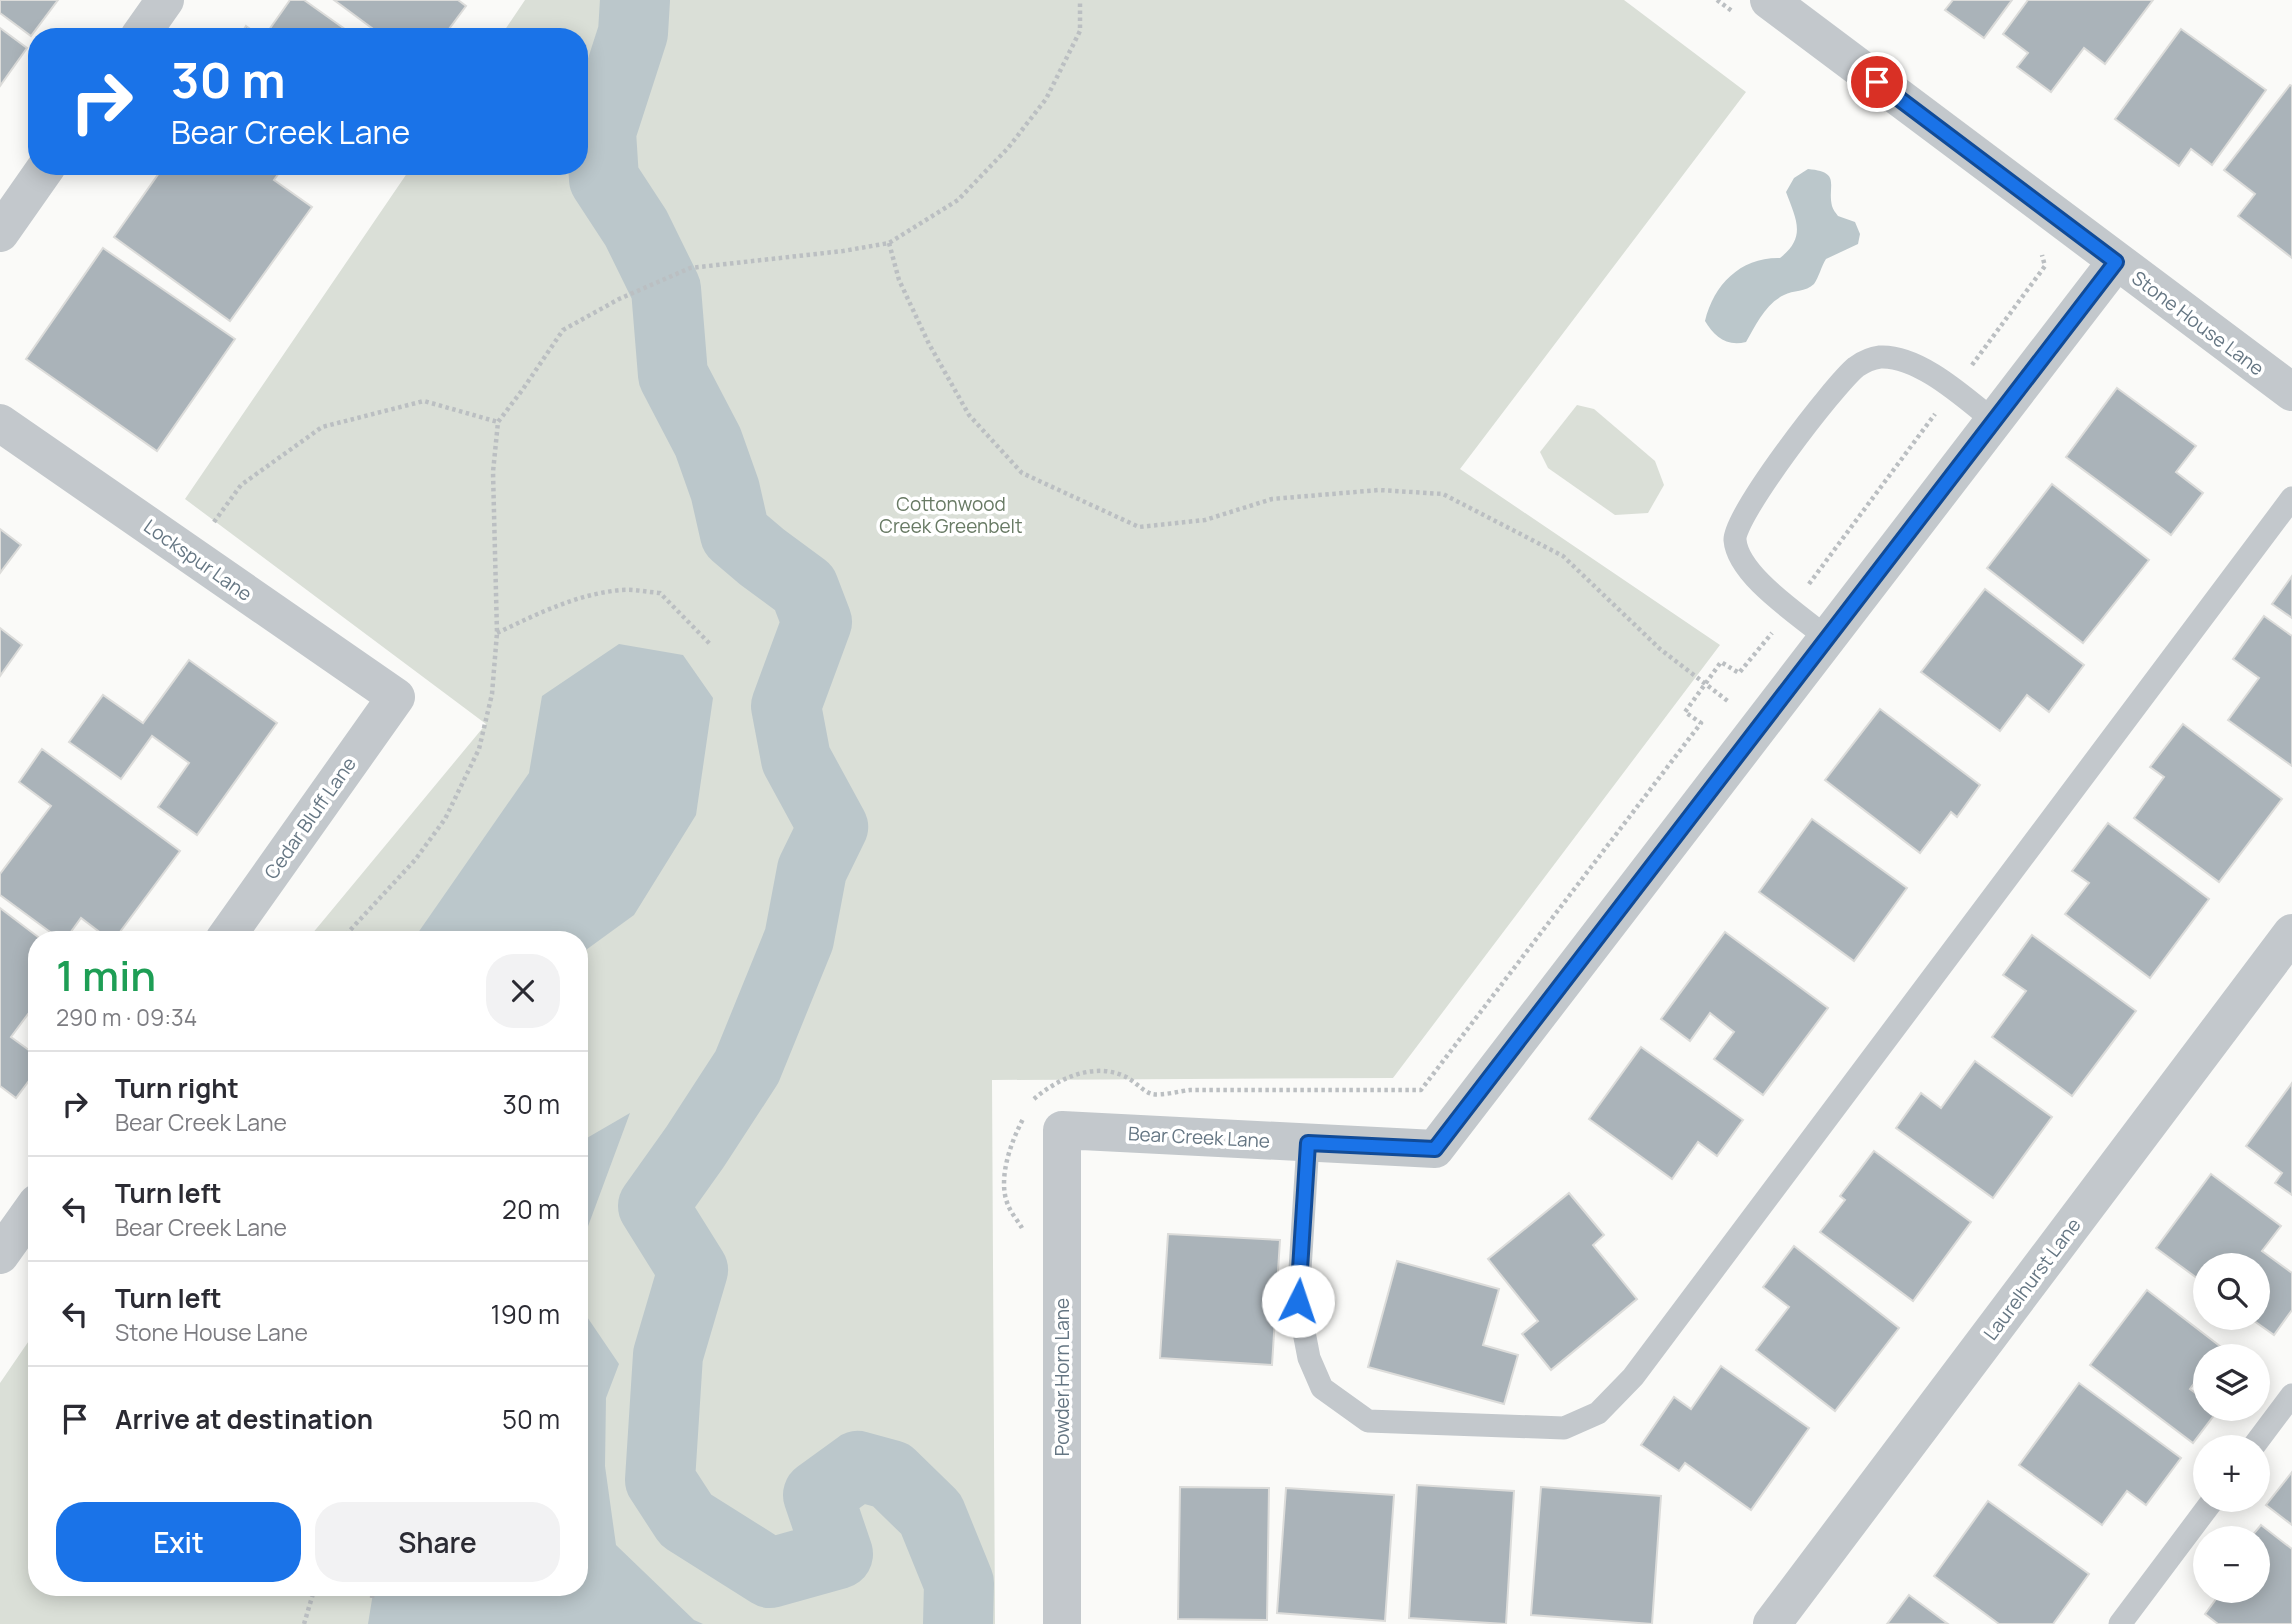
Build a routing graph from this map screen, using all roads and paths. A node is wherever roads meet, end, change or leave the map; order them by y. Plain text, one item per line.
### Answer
1 (165, 0) edge
2 (1080, 0) edge
3 (1717, 0) edge
4 (1754, 8) edge
5 (145, 28) edge
6 (41, 175) edge
7 (0, 233) edge
8 (889, 243) junction
9 (2041, 252) dead end
10 (2116, 262) junction
11 (1953, 390) junction
12 (2292, 393) edge
13 (1994, 421) junction
14 (498, 422) junction
15 (0, 423) edge
16 (2292, 498) edge
17 (190, 554) junction
18 (1791, 608) junction
19 (497, 633) junction
20 (1827, 638) junction
21 (710, 644) dead end
22 (1704, 684) junction
23 (396, 697) joint
24 (1763, 722) junction
25 (230, 931) edge
26 (349, 931) edge
27 (2292, 933) edge
28 (1033, 1100) dead end
29 (1062, 1130) joint
30 (1308, 1143) junction
31 (28, 1216) edge
32 (0, 1255) edge
33 (2292, 1395) edge
34 (2262, 1435) edge
35 (2204, 1512) edge
36 (312, 1596) edge
37 (304, 1624) edge
38 (1062, 1624) edge
39 (1772, 1624) edge
40 (2120, 1624) edge

1 - 5 street
2 - 8 path
3 - 4 path
4 - 10 street, Stone House Lane
6 - 7 street
8 - 14 path
8 - 22 path
9 - 11 path
10 - 12 street, Stone House Lane
10 - 13 street, Bear Creek Lane
11 - 13 lane
11 - 18 path
11 - 18 lane
13 - 20 street, Bear Creek Lane
14 - 17 path
14 - 19 path
15 - 17 street, Lockspur Lane
16 - 30 lane
17 - 23 street, Lockspur Lane
18 - 20 lane
18 - 22 path
19 - 21 path
19 - 26 path
20 - 24 street, Bear Creek Lane
22 - 24 path
22 - 28 path
23 - 25 street, Cedar Bluff Lane
24 - 30 street, Bear Creek Lane
27 - 39 street, Laurelhurst Lane
29 - 30 street, Bear Creek Lane
29 - 38 street, Powder Horn Lane
31 - 32 street
33 - 34 lane
35 - 40 lane
36 - 37 path

